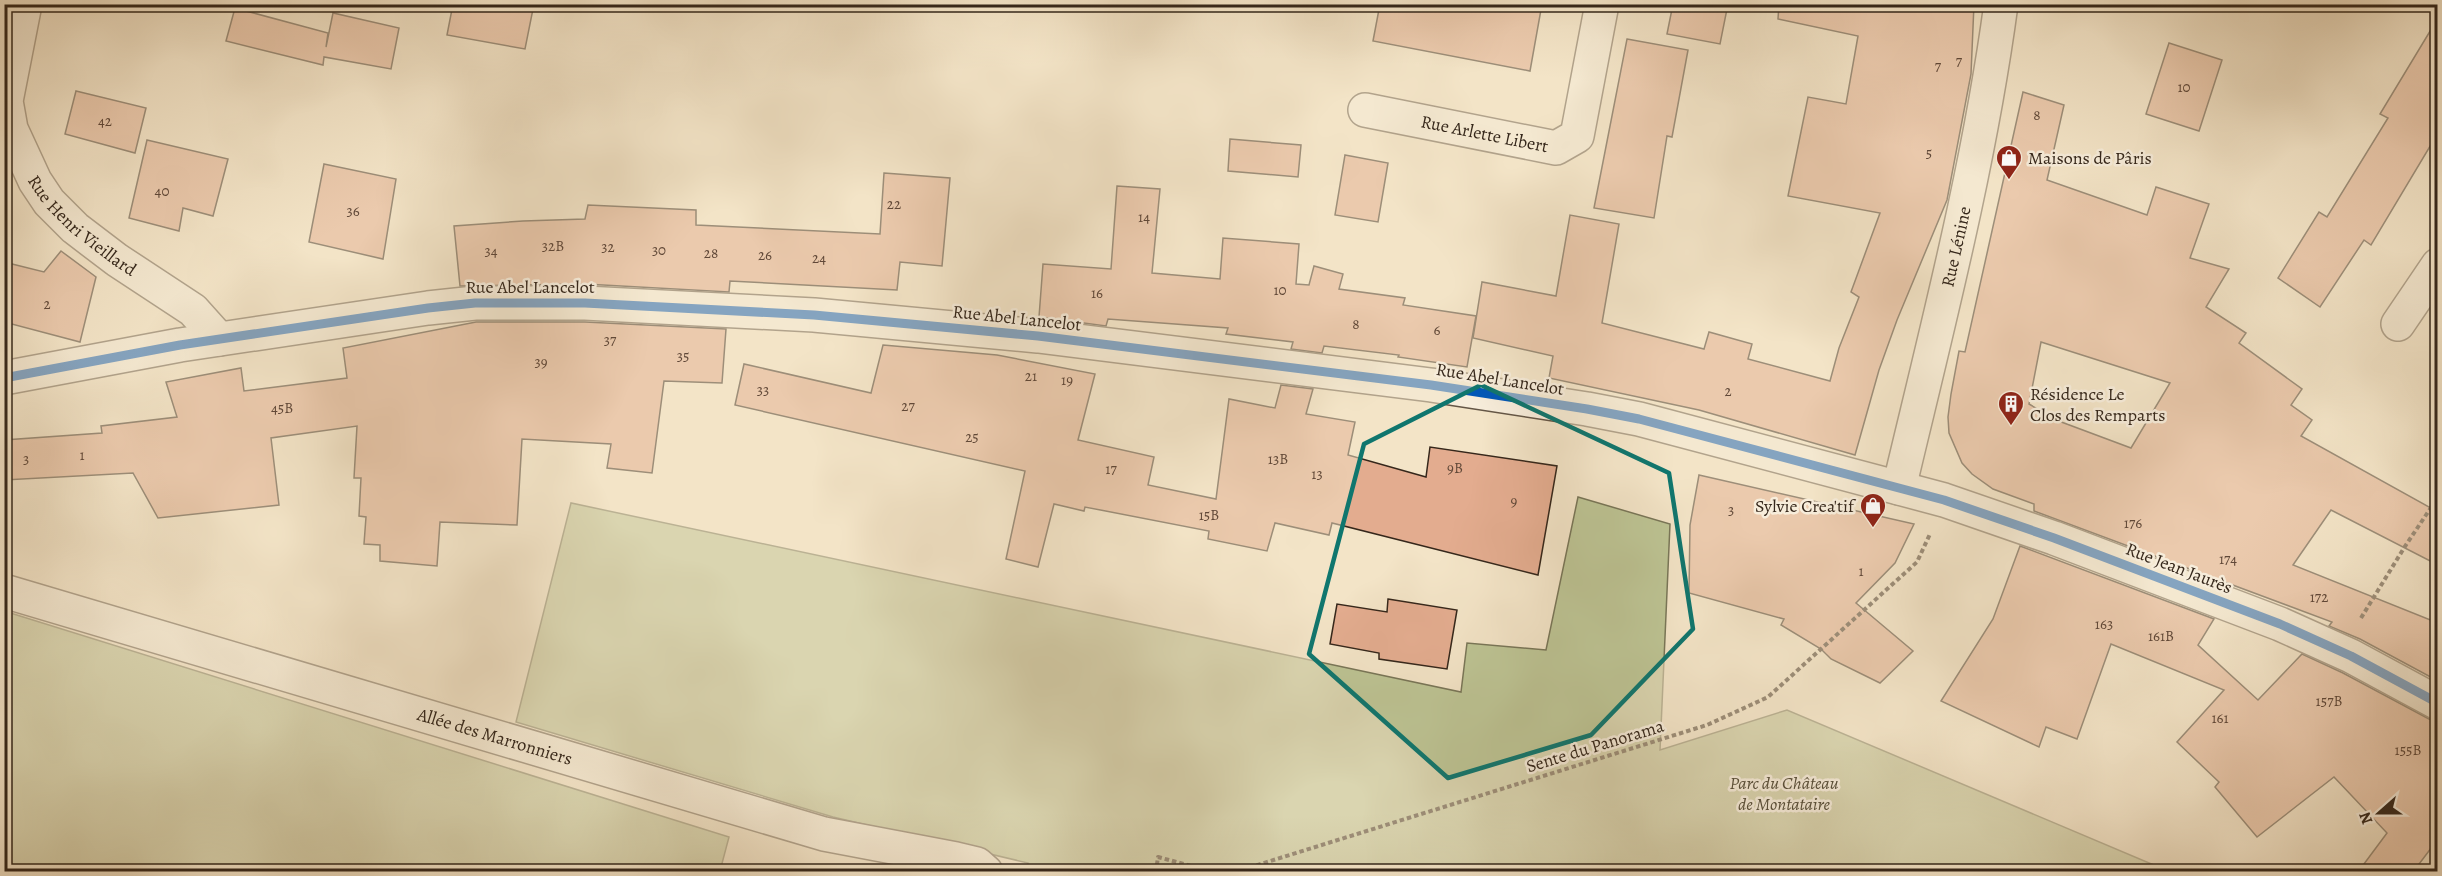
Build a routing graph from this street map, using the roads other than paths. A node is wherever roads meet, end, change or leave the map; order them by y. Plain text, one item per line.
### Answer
1 (25, 4) edge
2 (1602, 4) edge
3 (2001, 4) edge
4 (1365, 110) dead end
5 (2438, 265) edge
6 (2398, 324) dead end
7 (219, 339) junction
8 (4, 378) edge
9 (1899, 488) junction
10 (4, 591) edge
11 (2438, 703) edge
12 (986, 872) edge

1 - 7 street, Rue Henri Vieillard
2 - 4 street, Rue Arlette Libert
3 - 9 street, Rue Lénine
5 - 6 street
7 - 8 street, Rue Abel Lancelot
7 - 9 street, Rue Abel Lancelot
9 - 11 street, Rue Jean Jaurès
10 - 12 street, Allée des Marronniers

